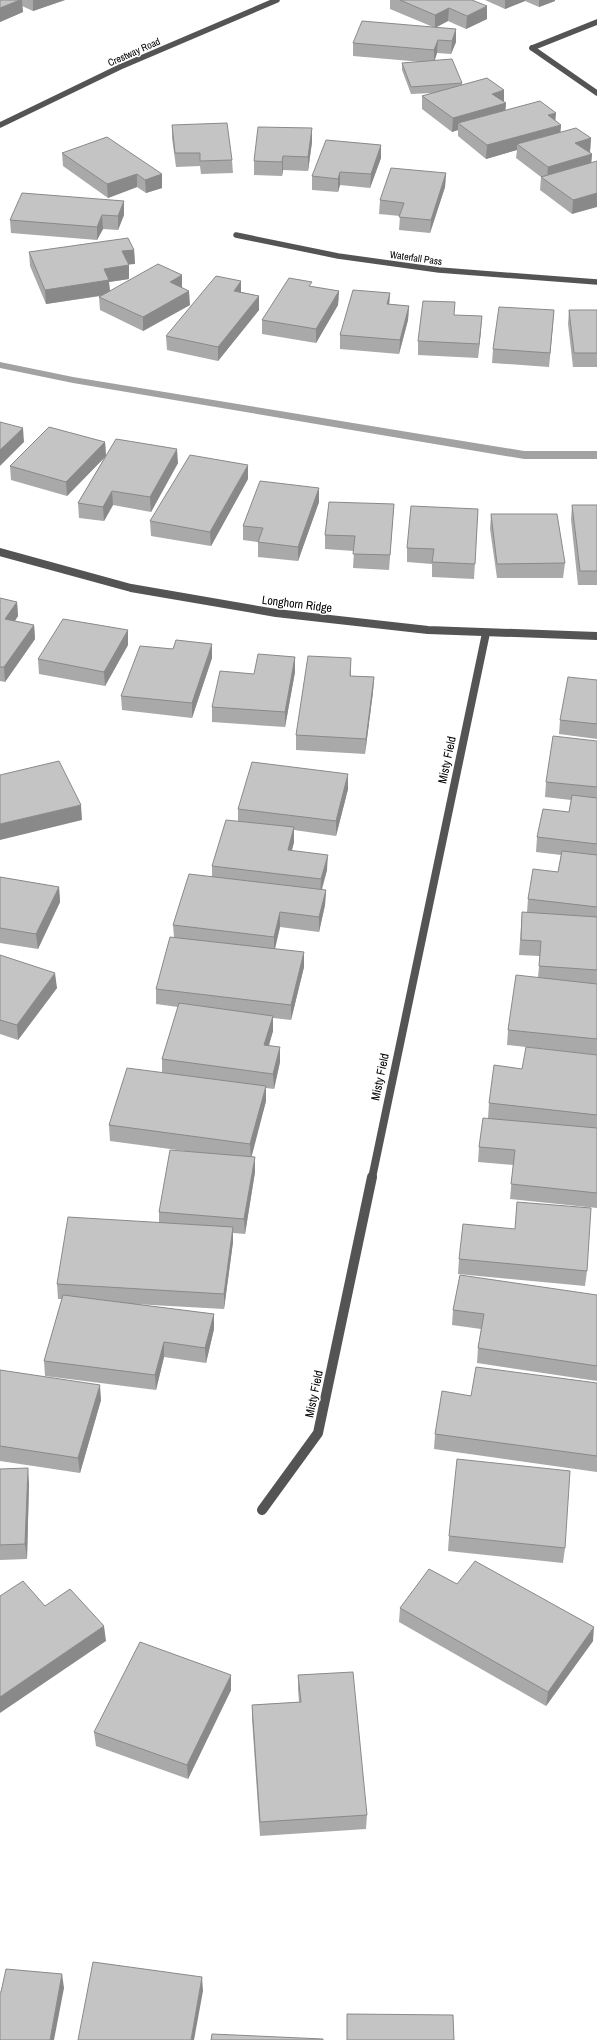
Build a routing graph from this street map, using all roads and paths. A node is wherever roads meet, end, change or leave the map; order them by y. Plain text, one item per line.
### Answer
1 (277, 0) edge
2 (597, 22) edge
3 (597, 92) edge
4 (0, 125) edge
5 (236, 235) dead end
6 (597, 282) edge
7 (0, 552) edge
8 (486, 632) junction
9 (597, 636) edge
10 (262, 1510) dead end

1 - 4 street, Crestway Road
2 - 3 street
5 - 6 street, Waterfall Pass
7 - 8 street, Longhorn Ridge
8 - 9 street, Longhorn Ridge
8 - 10 street, Misty Field

